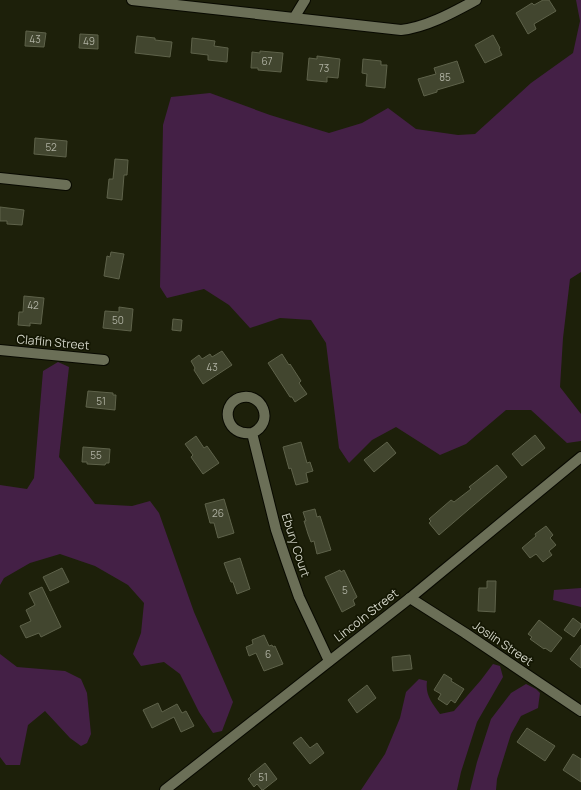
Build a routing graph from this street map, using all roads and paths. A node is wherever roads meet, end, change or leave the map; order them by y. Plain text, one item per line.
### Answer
1 (132, 0) edge
2 (305, 0) edge
3 (476, 0) edge
4 (294, 18) junction
5 (0, 178) edge
6 (66, 185) dead end
7 (0, 350) edge
8 (104, 360) dead end
9 (252, 433) dead end
10 (581, 457) edge
11 (410, 598) junction
12 (329, 661) junction
13 (581, 711) edge
14 (164, 790) edge

1 - 4 street
2 - 4 street
3 - 4 street
5 - 6 street
7 - 8 street, Claflin Street
9 - 12 street, Ebury Court
10 - 11 street, Lincoln Street
11 - 12 street, Lincoln Street
11 - 13 street, Joslin Street
12 - 14 street, Lincoln Street

